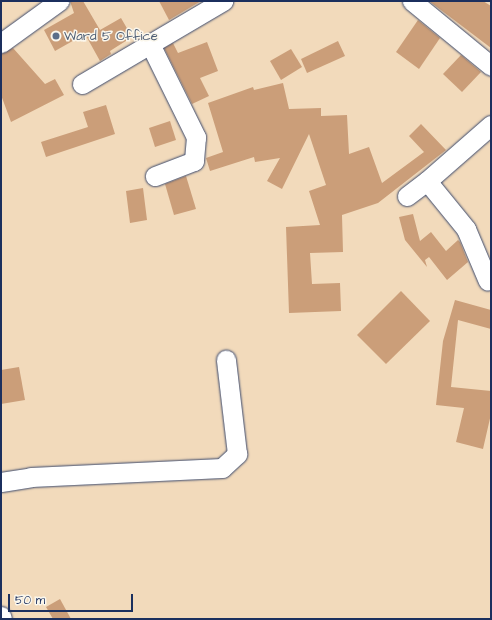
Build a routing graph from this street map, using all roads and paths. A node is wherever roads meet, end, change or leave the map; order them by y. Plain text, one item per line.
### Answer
1 (59, 1) edge
2 (223, 1) edge
3 (412, 1) edge
4 (1, 43) edge
5 (151, 46) junction
6 (491, 66) edge
7 (82, 84) dead end
8 (491, 125) edge
9 (155, 176) dead end
10 (427, 181) junction
11 (407, 196) dead end
12 (488, 281) dead end
13 (226, 360) dead end
14 (1, 482) edge
15 (1, 616) edge
16 (2, 619) edge

1 - 4 street
2 - 5 street
3 - 6 street
5 - 7 street
5 - 9 street
8 - 10 street
10 - 11 street
10 - 12 street
13 - 14 street
15 - 16 street

